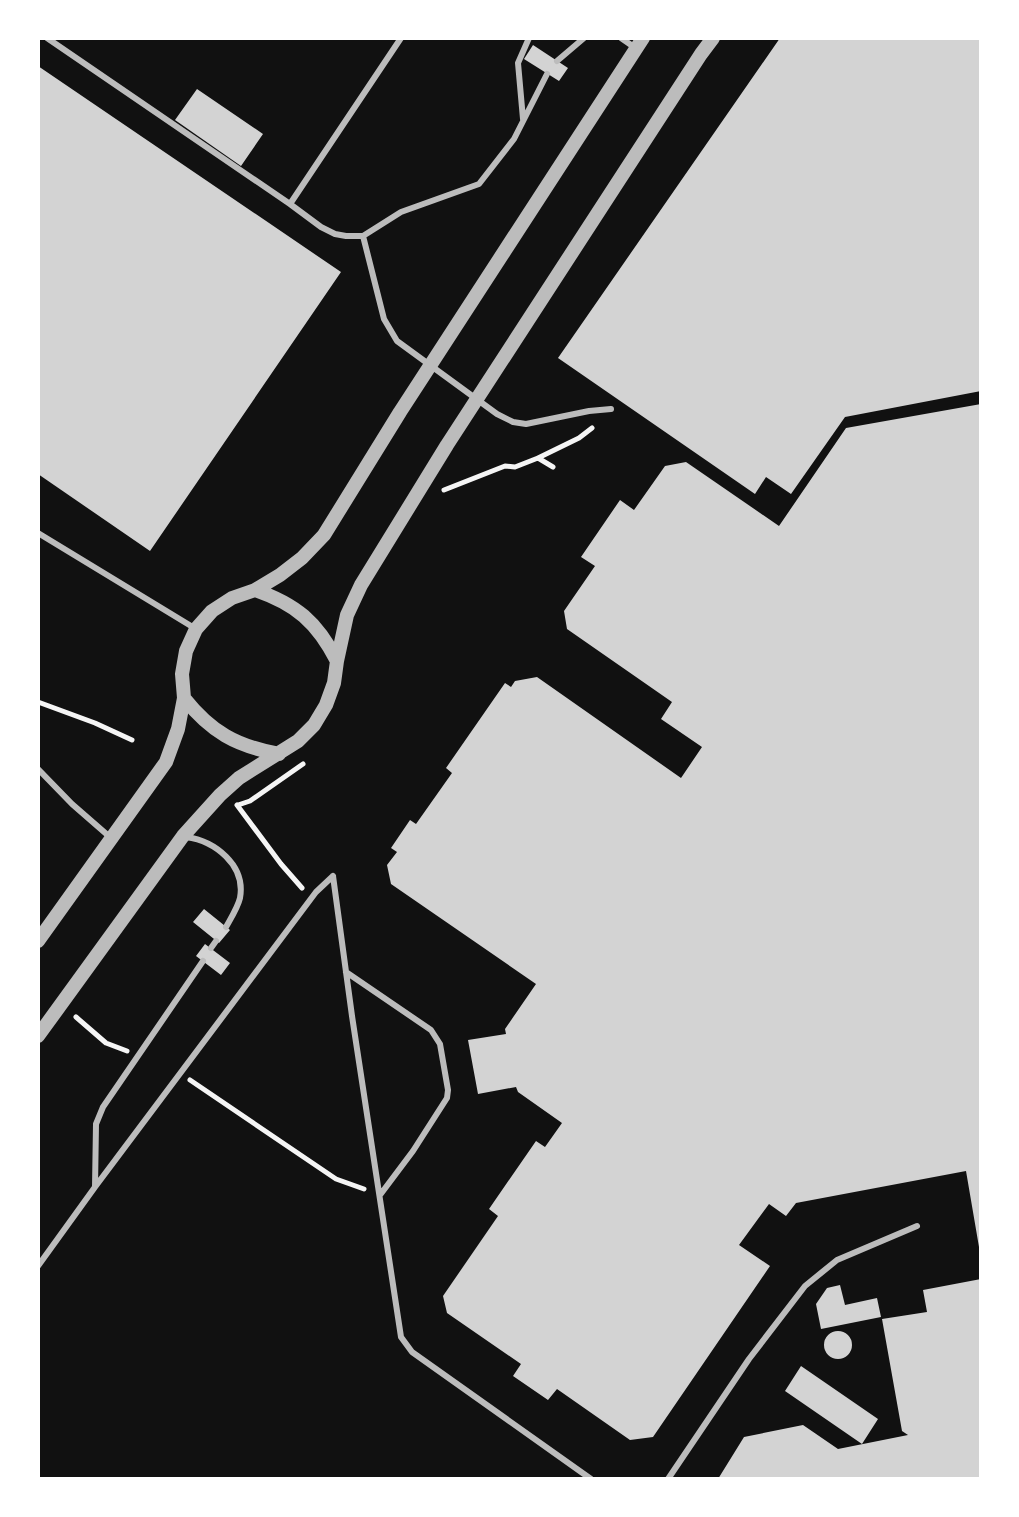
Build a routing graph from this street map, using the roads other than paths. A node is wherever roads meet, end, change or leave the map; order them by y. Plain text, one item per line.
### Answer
1 (47, 38) edge
2 (401, 38) edge
3 (529, 38) edge
4 (584, 38) edge
5 (621, 38) edge
6 (713, 38) edge
7 (639, 43) edge
8 (557, 61) dead end
9 (547, 74) dead end
10 (523, 119) junction
11 (290, 204) junction
12 (363, 236) junction
13 (611, 409) dead end
14 (38, 533) edge
15 (255, 590) junction
16 (196, 629) junction
17 (337, 661) junction
18 (184, 698) junction
19 (279, 754) junction
20 (38, 769) edge
21 (183, 836) junction
22 (111, 838) junction
23 (226, 927) dead end
24 (38, 941) edge
25 (216, 941) dead end
26 (211, 948) dead end
27 (203, 961) dead end
28 (346, 972) junction
29 (38, 1036) edge
30 (95, 1187) junction
31 (380, 1195) junction
32 (917, 1226) dead end
33 (38, 1266) edge
34 (591, 1479) edge
35 (668, 1479) edge

1 - 11 lane
2 - 11 lane
3 - 10 lane
4 - 8 lane
5 - 7 lane
6 - 17 street
7 - 15 street
9 - 10 lane
10 - 12 lane
11 - 12 lane
12 - 13 lane
14 - 16 lane
15 - 16 street
15 - 17 street
16 - 18 street
17 - 19 street
18 - 19 street
18 - 22 street
19 - 21 street
20 - 22 lane
21 - 23 lane
21 - 29 street
22 - 24 street
25 - 26 lane
27 - 30 lane
28 - 30 lane
28 - 31 lane
28 - 31 lane
30 - 33 lane
31 - 34 lane
32 - 35 lane

